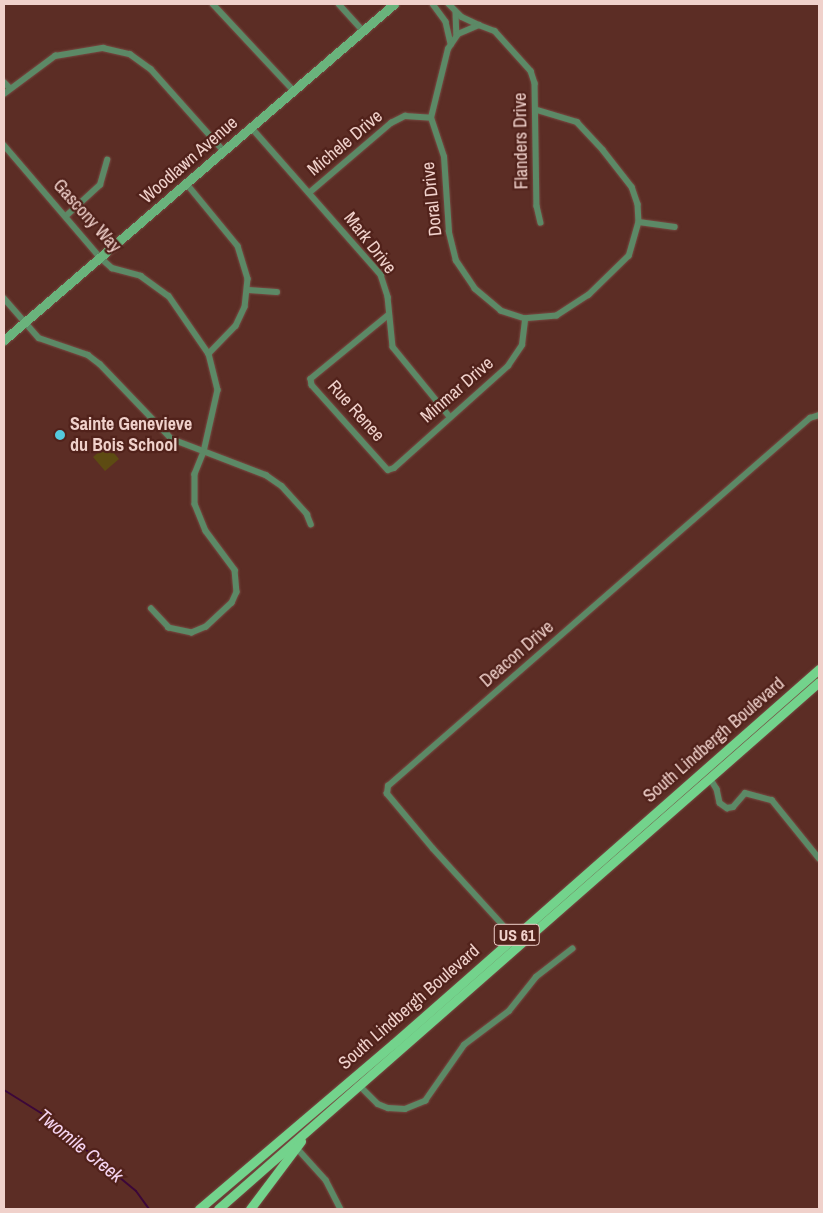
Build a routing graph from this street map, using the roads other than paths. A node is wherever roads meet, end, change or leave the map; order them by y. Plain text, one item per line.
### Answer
1 (213, 4) edge
2 (340, 4) edge
3 (394, 4) edge
4 (433, 4) edge
5 (449, 4) edge
6 (456, 12) junction
7 (479, 26) junction
8 (363, 31) junction
9 (457, 35) junction
10 (451, 44) junction
11 (4, 82) edge
12 (10, 88) junction
13 (294, 91) junction
14 (4, 94) edge
15 (537, 110) junction
16 (431, 118) junction
17 (252, 128) junction
18 (4, 145) edge
19 (224, 151) junction
20 (107, 160) dead end
21 (187, 184) junction
22 (309, 193) junction
23 (66, 216) junction
24 (639, 222) junction
25 (541, 223) dead end
26 (675, 227) dead end
27 (101, 258) junction
28 (248, 290) junction
29 (276, 292) dead end
30 (4, 298) edge
31 (389, 315) junction
32 (525, 319) junction
33 (25, 322) junction
34 (4, 340) edge
35 (208, 354) junction
36 (818, 415) edge
37 (450, 416) junction
38 (204, 452) junction
39 (388, 470) joint
40 (311, 524) dead end
41 (152, 609) dead end
42 (819, 669) edge
43 (819, 682) edge
44 (710, 778) junction
45 (819, 858) edge
46 (514, 938) junction
47 (572, 949) dead end
48 (360, 1086) junction
49 (306, 1132) junction
50 (297, 1148) junction
51 (212, 1198) junction
52 (199, 1209) edge
53 (209, 1209) edge
54 (218, 1209) edge
55 (250, 1209) edge
56 (341, 1209) edge

1 - 13 street
2 - 8 street
3 - 8 street, Woodlawn Avenue
4 - 10 street
5 - 6 street, Flanders Drive
6 - 7 street, Flanders Drive
6 - 9 street
7 - 9 street
7 - 15 street, Flanders Drive
8 - 13 street, Woodlawn Avenue
9 - 10 street
10 - 16 street
11 - 12 street
12 - 14 street
12 - 19 street
13 - 17 street, Woodlawn Avenue
15 - 24 street
15 - 25 street, Flanders Drive
16 - 22 street, Michele Drive
16 - 32 street, Doral Drive
17 - 19 street, Woodlawn Avenue
17 - 22 street, Mark Drive
18 - 23 street, Gascony Way
19 - 21 street, Woodlawn Avenue
20 - 23 street
21 - 27 street, Woodlawn Avenue
21 - 28 street
22 - 31 street, Mark Drive
23 - 27 street, Gascony Way
24 - 26 street
24 - 32 street
27 - 33 street, Woodlawn Avenue
27 - 35 street, Gascony Way
28 - 29 street
28 - 35 street
30 - 33 street
31 - 37 street, Mark Drive
31 - 39 street, Rue Renee
32 - 37 street, Minmar Drive
33 - 34 street, Woodlawn Avenue
33 - 38 street
35 - 38 street, Gascony Way
36 - 46 street, Deacon Drive
37 - 39 street, Minmar Drive
38 - 40 street
38 - 41 street, Gascony Way
42 - 46 main road, South Lindbergh Boulevard / US 61
43 - 44 main road, South Lindbergh Boulevard / US 61
44 - 45 street
44 - 48 main road, South Lindbergh Boulevard / US 61
46 - 51 main road, South Lindbergh Boulevard / US 61
47 - 48 street
48 - 49 main road, South Lindbergh Boulevard / US 61
49 - 50 main road
49 - 54 main road, South Lindbergh Boulevard / US 61
50 - 55 main road
50 - 56 street
51 - 52 main road, South Lindbergh Boulevard / US 61
51 - 53 main road

